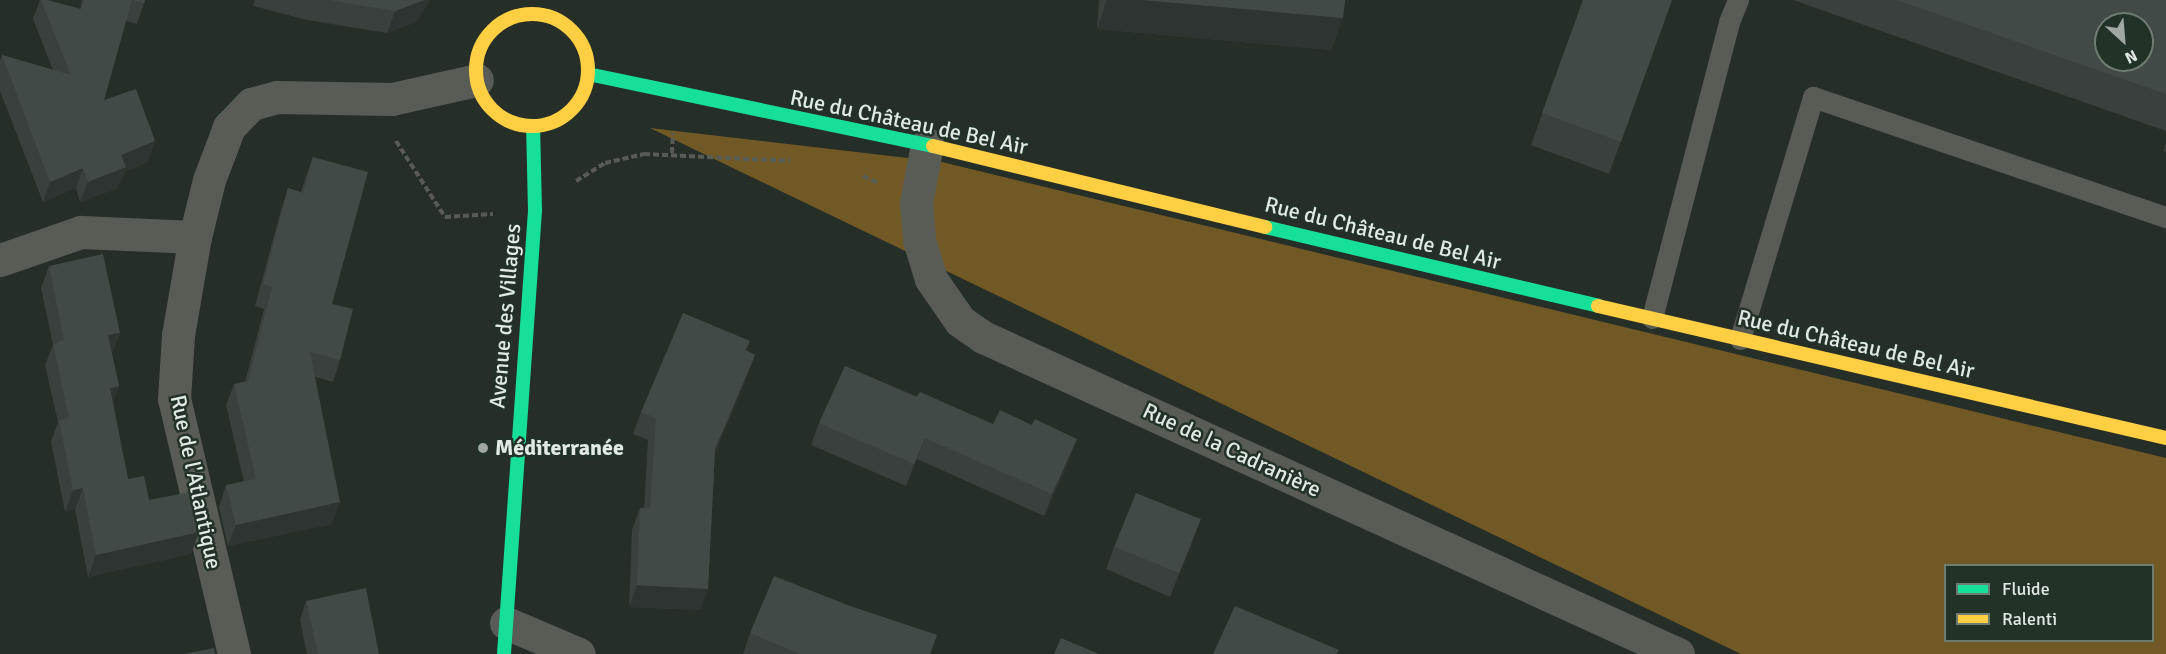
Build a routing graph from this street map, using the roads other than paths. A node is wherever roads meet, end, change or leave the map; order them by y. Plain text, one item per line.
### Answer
1 (524, 0) edge
2 (1738, 0) edge
3 (524, 14) junction
4 (588, 75) junction
5 (477, 80) junction
6 (533, 126) junction
7 (927, 144) junction
8 (2166, 218) edge
9 (195, 237) junction
10 (0, 260) edge
11 (1652, 318) junction
12 (1740, 339) junction
13 (2166, 438) edge
14 (505, 638) edge
15 (234, 654) edge
16 (579, 654) edge
17 (1678, 654) edge

1 - 3 street
2 - 11 lane
3 - 4 street
3 - 5 street
4 - 6 street
4 - 7 street, Rue du Château de Bel Air
5 - 6 street
5 - 9 street, Rue de l'Atlantique
6 - 14 street, Avenue des Villages
7 - 11 street, Rue du Château de Bel Air
7 - 17 street, Rue de la Cadranière
8 - 12 lane
9 - 10 street
9 - 15 street, Rue de l'Atlantique
11 - 12 street, Rue du Château de Bel Air
12 - 13 street, Rue du Château de Bel Air
14 - 16 street

